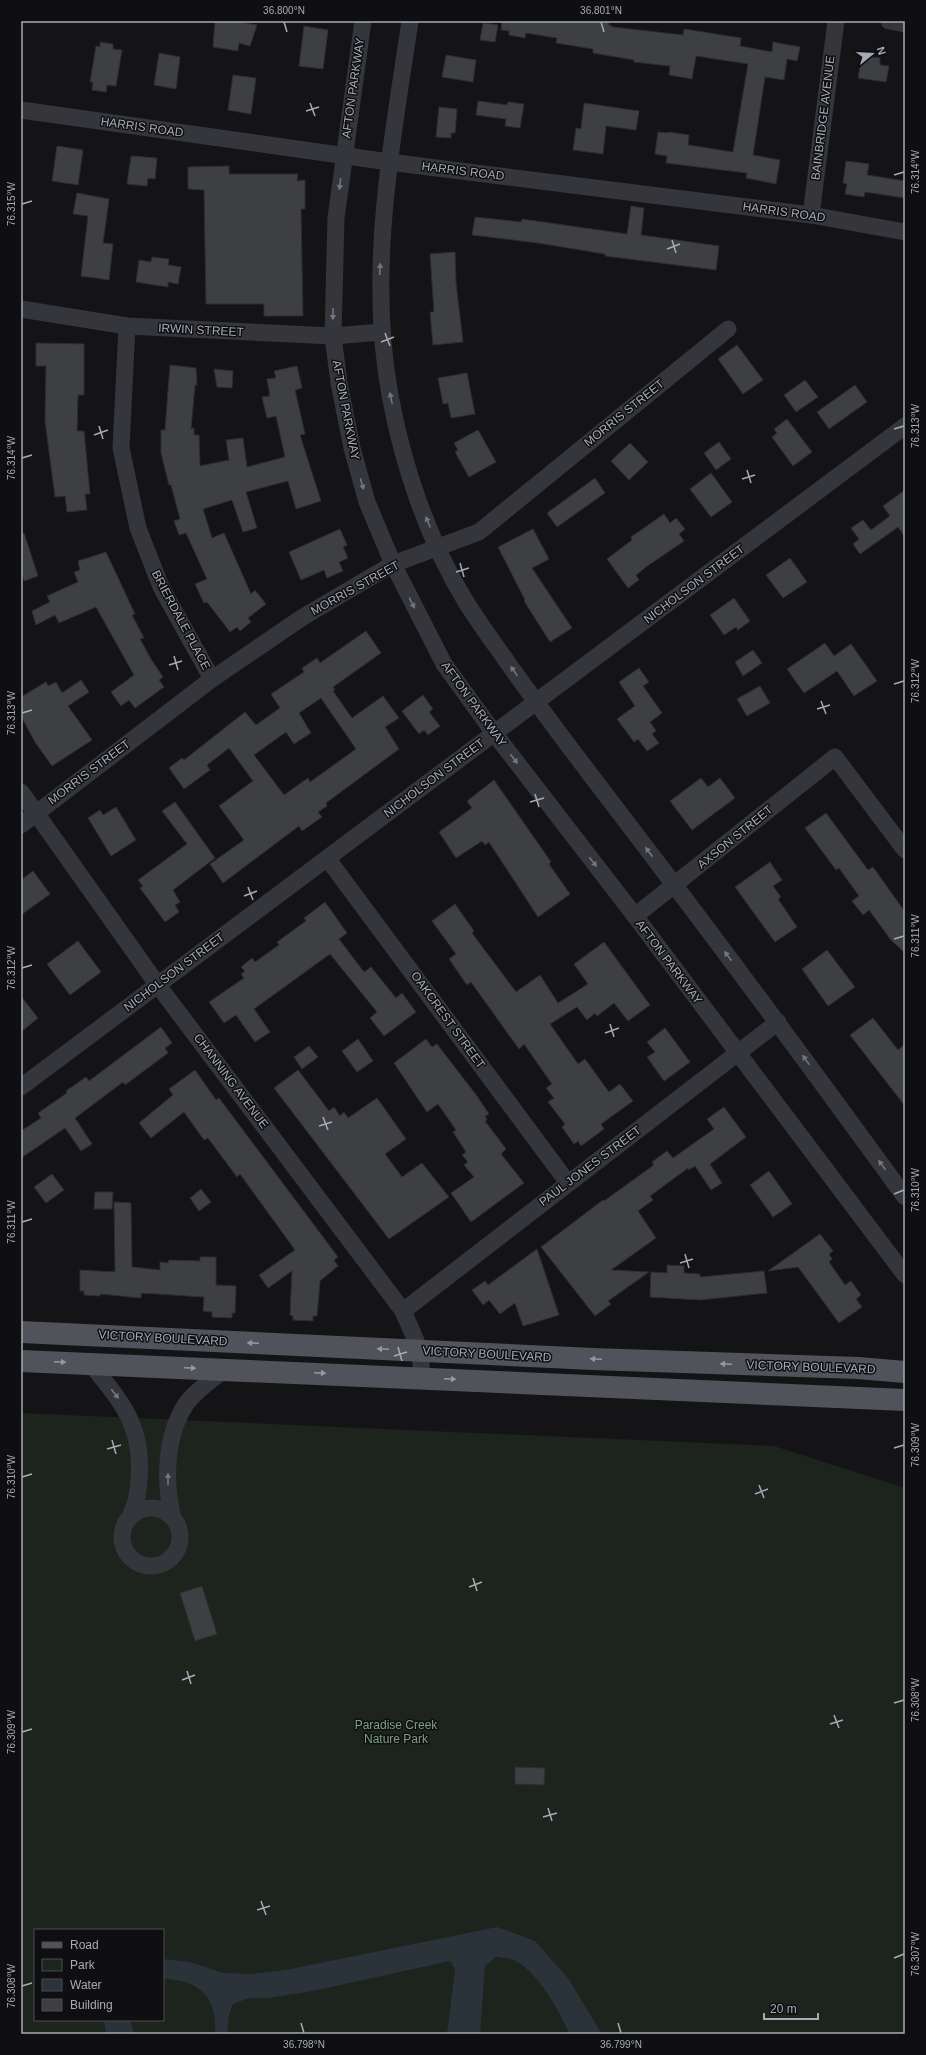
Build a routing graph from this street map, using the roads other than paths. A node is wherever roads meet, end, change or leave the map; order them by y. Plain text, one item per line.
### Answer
1 (363, 21) edge
2 (410, 21) edge
3 (836, 21) edge
4 (889, 21) edge
5 (905, 24) edge
6 (21, 110) edge
7 (344, 155) junction
8 (389, 162) junction
9 (811, 215) junction
10 (905, 232) edge
11 (21, 309) edge
12 (127, 326) junction
13 (728, 329) dead end
14 (382, 332) junction
15 (333, 336) junction
16 (905, 426) edge
17 (438, 548) junction
18 (393, 564) junction
19 (212, 679) junction
20 (536, 703) junction
21 (494, 733) junction
22 (21, 792) edge
23 (36, 813) junction
24 (21, 825) edge
25 (905, 850) edge
26 (328, 858) junction
27 (674, 885) junction
28 (635, 916) junction
29 (157, 984) junction
30 (778, 1022) junction
31 (738, 1054) junction
32 (21, 1087) edge
33 (568, 1183) junction
34 (905, 1197) edge
35 (905, 1275) edge
36 (403, 1311) junction
37 (21, 1332) edge
38 (420, 1350) junction
39 (21, 1361) edge
40 (91, 1364) junction
41 (225, 1369) junction
42 (905, 1372) edge
43 (422, 1378) junction
44 (905, 1400) edge
45 (131, 1514) junction
46 (173, 1518) junction

1 - 7 street, AFTON PARKWAY
2 - 8 street
3 - 9 street, BAINBRIDGE AVENUE
4 - 5 street
6 - 7 street, HARRIS ROAD
7 - 8 street, HARRIS ROAD
7 -> 15 street, AFTON PARKWAY
8 - 9 street, HARRIS ROAD
14 -> 8 street
9 - 10 street, HARRIS ROAD
11 - 12 street, IRWIN STREET
12 - 15 street, IRWIN STREET
12 - 19 street, BRIERDALE PLACE
13 - 17 street, MORRIS STREET
14 - 15 street, IRWIN STREET
17 -> 14 street
15 -> 18 street, AFTON PARKWAY
16 - 20 street, NICHOLSON STREET
17 - 18 street, MORRIS STREET
20 -> 17 street
18 - 19 street, MORRIS STREET
18 -> 21 street, AFTON PARKWAY
19 - 23 street, MORRIS STREET
20 - 21 street, NICHOLSON STREET
27 -> 20 street
21 - 26 street, NICHOLSON STREET
21 -> 28 street, AFTON PARKWAY
22 - 23 street, CHANNING AVENUE
23 - 24 street, MORRIS STREET
23 - 29 street, CHANNING AVENUE
25 - 27 street, AXSON STREET
26 - 29 street, NICHOLSON STREET
26 - 33 street, OAKCREST STREET
27 - 28 street, AXSON STREET
30 -> 27 street
28 - 31 street, AFTON PARKWAY
29 - 32 street, NICHOLSON STREET
29 - 36 street, CHANNING AVENUE
30 - 31 street, PAUL JONES STREET
34 -> 30 street
31 - 33 street, PAUL JONES STREET
31 - 35 street, AFTON PARKWAY
33 - 36 street, PAUL JONES STREET
36 - 38 street, CHANNING AVENUE
38 -> 37 main road, VICTORY BOULEVARD
42 -> 38 main road, VICTORY BOULEVARD
38 - 43 street, CHANNING AVENUE
39 -> 40 main road
40 -> 41 main road
40 -> 45 street
41 -> 43 main road
46 -> 41 street
43 -> 44 main road
45 - 46 street
45 - 46 street

